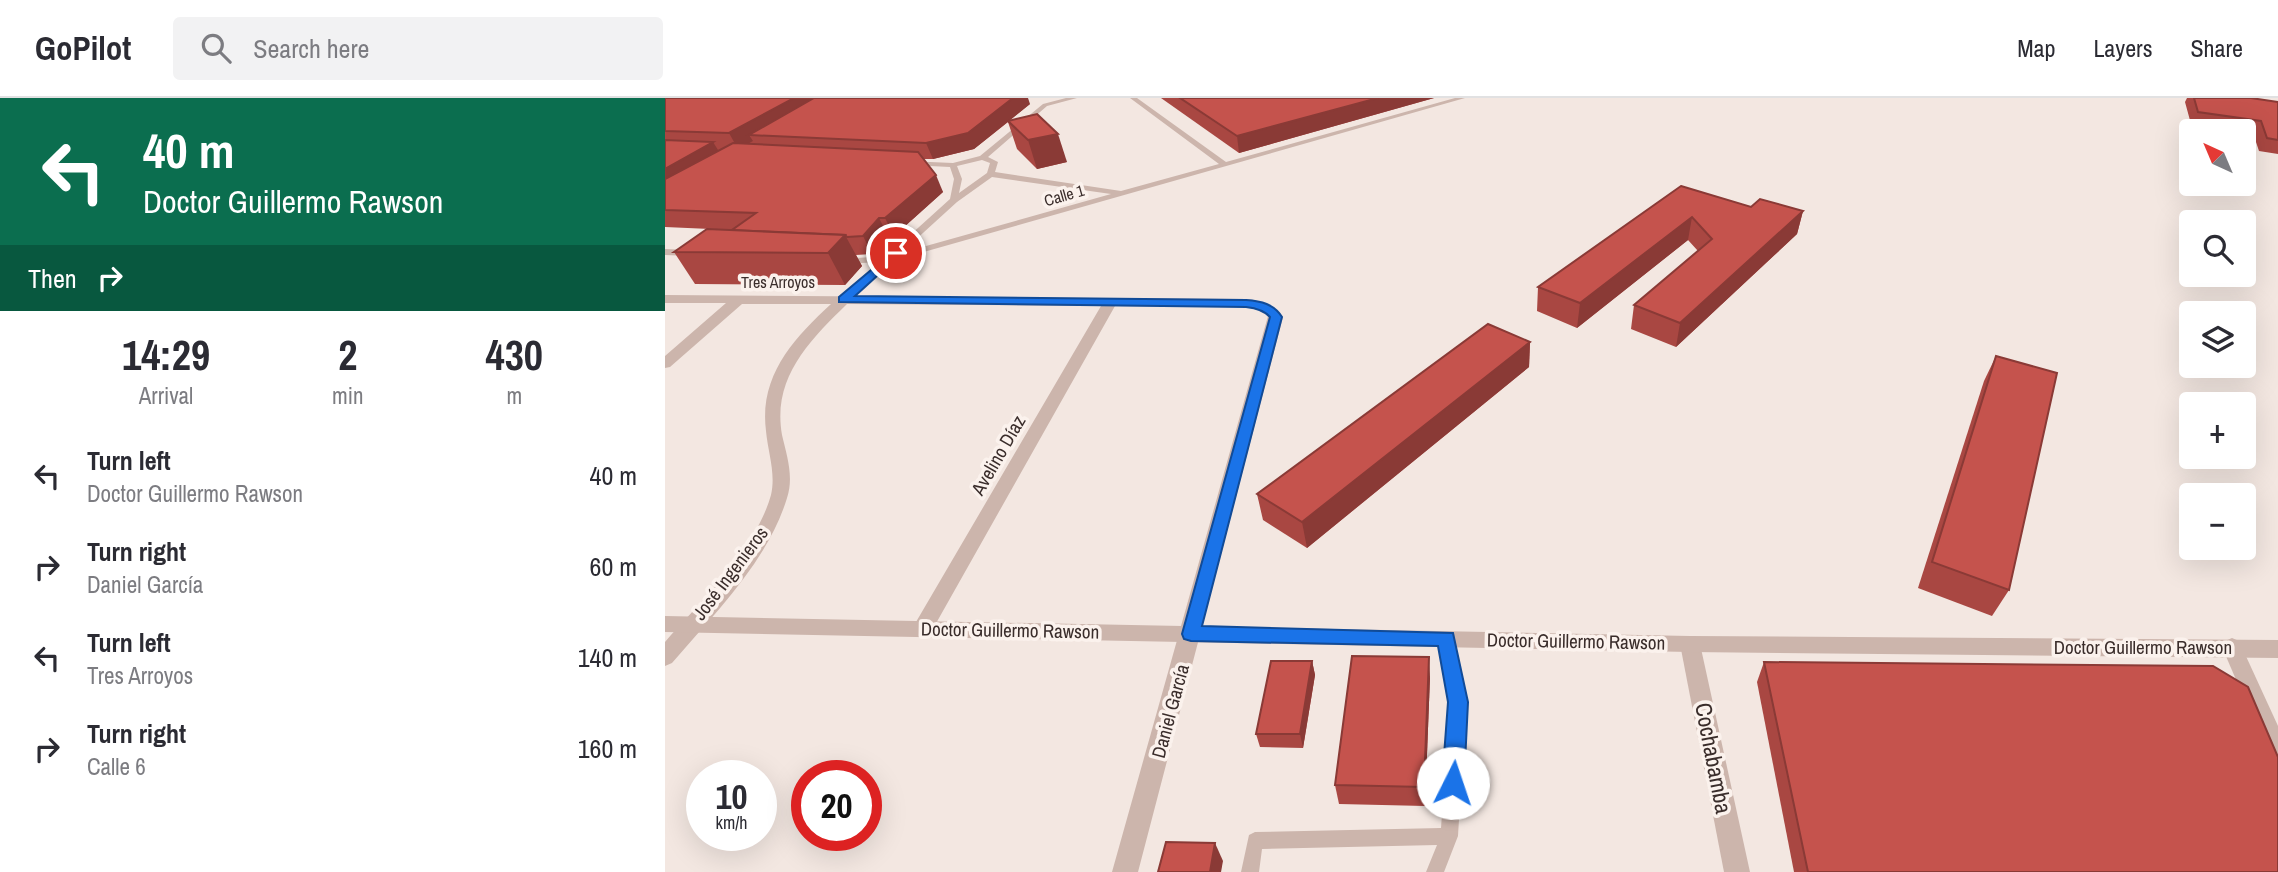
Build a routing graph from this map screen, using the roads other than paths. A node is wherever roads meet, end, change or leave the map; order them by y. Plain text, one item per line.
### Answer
1 (1074, 98) edge
2 (1133, 98) edge
3 (1462, 98) edge
4 (983, 158) junction
5 (901, 162) edge
6 (1224, 164) junction
7 (953, 165) junction
8 (991, 174) junction
9 (1122, 193) junction
10 (954, 201) junction
11 (665, 252) edge
12 (706, 254) edge
13 (889, 259) junction
14 (827, 260) edge
15 (665, 299) edge
16 (740, 299) junction
17 (844, 300) junction
18 (1110, 303) junction
19 (1268, 308) joint
20 (665, 364) edge
21 (665, 624) edge
22 (692, 624) junction
23 (923, 628) junction
24 (1191, 634) junction
25 (1446, 639) junction
26 (1690, 644) junction
27 (2232, 647) junction
28 (2278, 649) edge
29 (665, 657) edge
30 (2278, 752) edge
31 (1450, 836) junction
32 (1125, 872) edge
33 (1250, 872) edge
34 (1435, 872) edge
35 (1737, 872) edge

1 - 4 lane
2 - 6 lane
3 - 6 lane, Calle 1
4 - 7 lane
4 - 8 lane
5 - 7 lane
6 - 9 lane, Calle 1
7 - 10 lane
8 - 9 lane
8 - 10 lane
9 - 13 lane, Calle 1
10 - 13 lane
11 - 12 lane
13 - 14 lane, Calle 1
13 - 17 lane
15 - 16 street, Tres Arroyos
16 - 17 street, Tres Arroyos
16 - 20 street
17 - 18 street, Tres Arroyos
17 - 22 street, José Ingenieros
18 - 19 street, Tres Arroyos
18 - 23 street, Avelino Díaz
19 - 24 street, Daniel García
21 - 22 street, Doctor Guillermo Rawson
22 - 23 street, Doctor Guillermo Rawson
22 - 29 street, José Ingenieros
23 - 24 street, Doctor Guillermo Rawson
24 - 25 street, Doctor Guillermo Rawson
24 - 32 street, Daniel García
25 - 26 street, Doctor Guillermo Rawson
25 - 31 lane
26 - 27 street, Doctor Guillermo Rawson
26 - 35 street, Cochabamba
27 - 28 street, Doctor Guillermo Rawson
27 - 30 street
31 - 33 lane
31 - 34 lane

